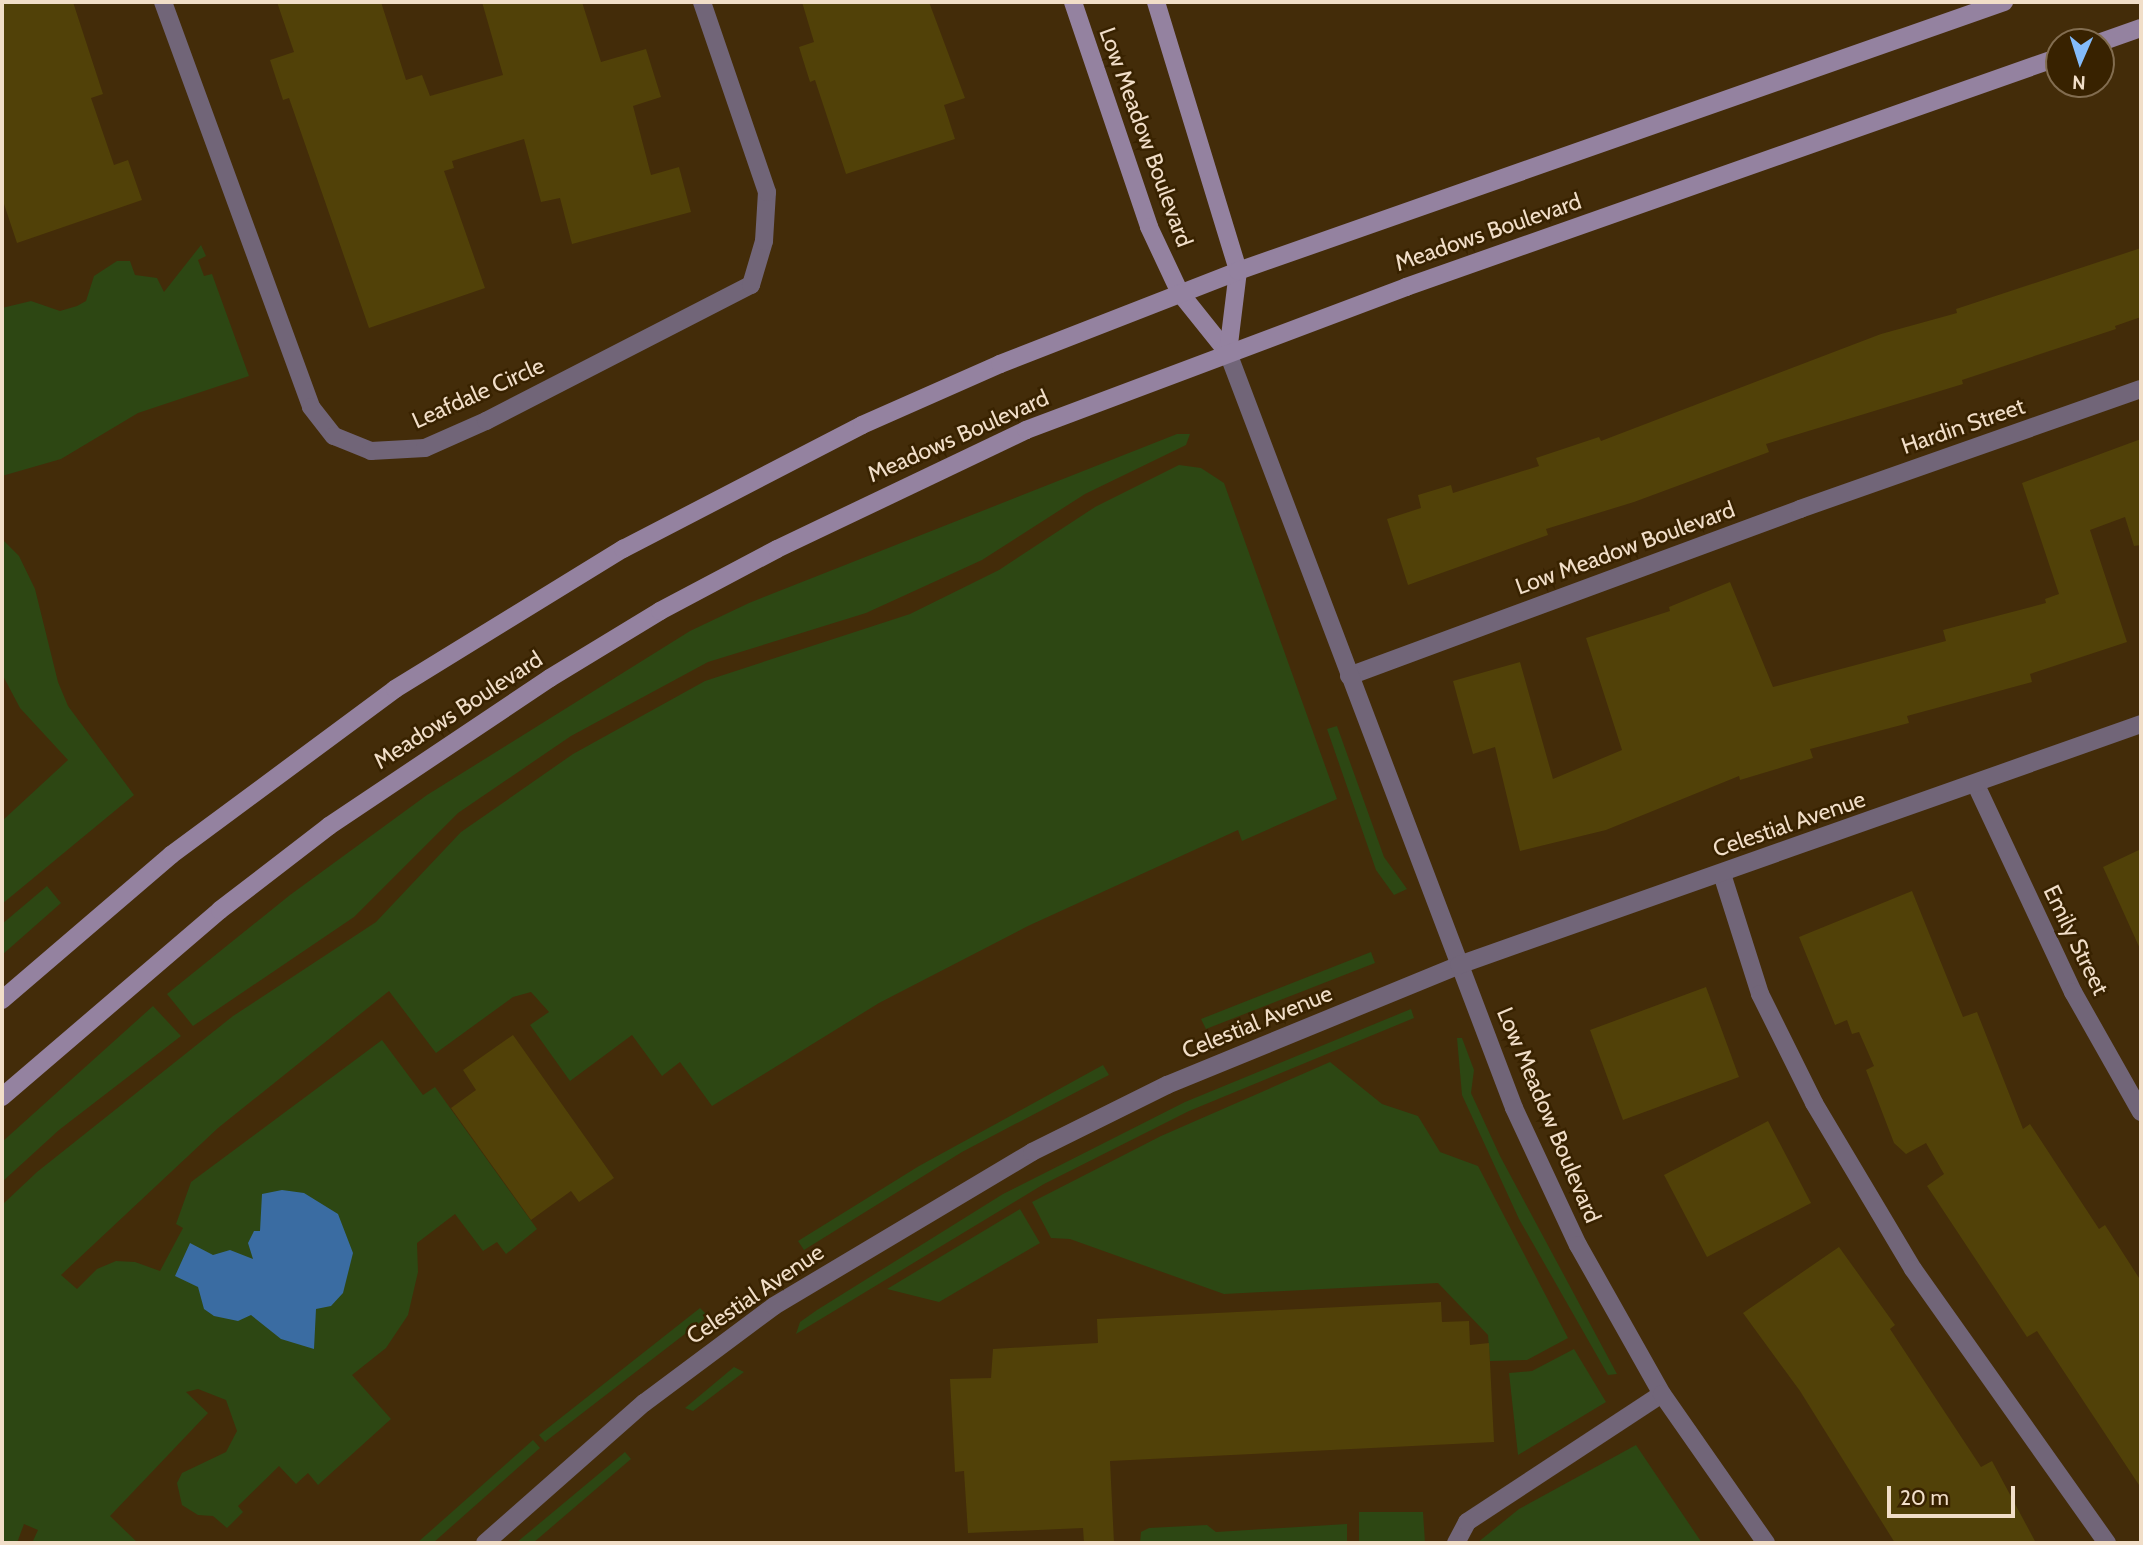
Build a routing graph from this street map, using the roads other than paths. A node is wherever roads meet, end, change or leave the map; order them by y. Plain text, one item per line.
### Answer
1 (163, 2) edge
2 (702, 2) edge
3 (1073, 2) edge
4 (1156, 2) edge
5 (2004, 2) edge
6 (2141, 28) edge
7 (2115, 37) edge
8 (2045, 62) edge
9 (1238, 271) junction
10 (1180, 293) junction
11 (1228, 353) junction
12 (2141, 389) edge
13 (1800, 509) joint
14 (1349, 676) junction
15 (2141, 724) edge
16 (1976, 785) junction
17 (1722, 874) junction
18 (1459, 965) junction
19 (2, 1000) edge
20 (2, 1097) edge
21 (2141, 1112) edge
22 (1662, 1394) junction
23 (485, 1543) edge
24 (1456, 1543) edge
25 (1766, 1543) edge
26 (2107, 1543) edge

1 - 2 street, Leafdale Circle
3 - 10 main road, Low Meadow Boulevard
4 - 9 main road, Low Meadow Boulevard
5 - 9 main road, Meadows Boulevard
6 - 7 main road
8 - 11 main road, Meadows Boulevard
9 - 10 main road, Meadows Boulevard
9 - 11 main road, Low Meadow Boulevard
10 - 11 main road, Low Meadow Boulevard
10 - 19 main road, Meadows Boulevard
11 - 14 street, Low Meadow Boulevard
11 - 20 main road, Meadows Boulevard
12 - 13 street, Hardin Street
13 - 14 street, Low Meadow Boulevard
14 - 18 street, Low Meadow Boulevard
15 - 16 street, Celestial Avenue
16 - 17 street, Celestial Avenue
16 - 21 street, Emily Street
17 - 18 street, Celestial Avenue
17 - 26 street
18 - 22 street, Low Meadow Boulevard
18 - 23 street, Celestial Avenue
22 - 24 street
22 - 25 street, Low Meadow Boulevard

